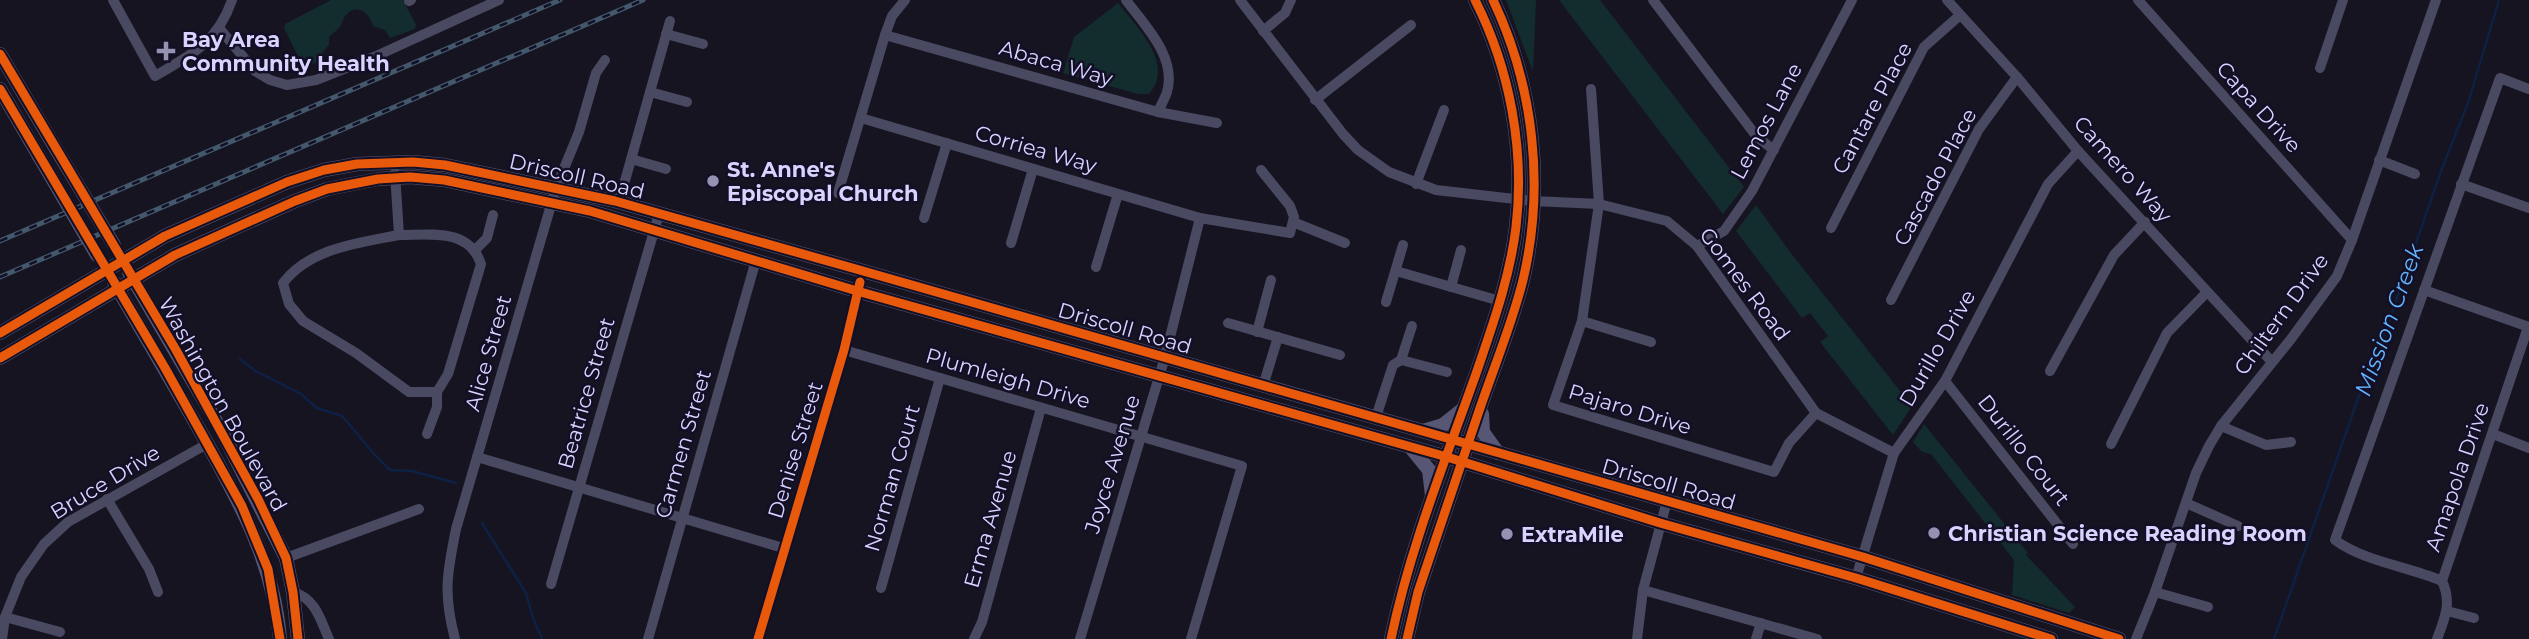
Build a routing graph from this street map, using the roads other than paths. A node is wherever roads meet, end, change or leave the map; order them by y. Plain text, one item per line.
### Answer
1 (113, 0) edge
2 (232, 0) edge
3 (499, 0) edge
4 (905, 0) edge
5 (1126, 0) edge
6 (1240, 0) edge
7 (1291, 0) edge
8 (1475, 0) edge
9 (1493, 0) edge
10 (1653, 0) edge
11 (1852, 0) edge
12 (1947, 0) edge
13 (2138, 0) edge
14 (2343, 0) edge
15 (2436, 0) edge
16 (484, 3) edge
17 (1959, 16) junction
18 (670, 21) dead end
19 (1411, 25) dead end
20 (219, 28) junction
21 (1263, 31) junction
22 (666, 34) junction
23 (885, 35) junction
24 (703, 44) dead end
25 (0, 54) edge
26 (605, 60) dead end
27 (2320, 68) dead end
28 (2017, 77) junction
29 (0, 89) edge
30 (1591, 89) dead end
31 (2529, 89) edge
32 (650, 92) junction
33 (1315, 100) junction
34 (687, 103) dead end
35 (1444, 110) dead end
36 (1158, 112) junction
37 (861, 118) junction
38 (1217, 123) dead end
39 (947, 143) junction
40 (1773, 150) junction
41 (2078, 151) junction
42 (631, 159) junction
43 (2379, 160) junction
44 (395, 162) junction
45 (666, 169) dead end
46 (1033, 169) junction
47 (1261, 170) dead end
48 (2415, 174) dead end
49 (396, 177) junction
50 (1416, 184) junction
51 (2460, 184) junction
52 (838, 193) dead end
53 (1118, 194) junction
54 (554, 195) junction
55 (1518, 199) junction
56 (1534, 201) junction
57 (619, 202) junction
58 (1599, 204) junction
59 (2529, 208) edge
60 (659, 214) junction
61 (493, 215) dead end
62 (924, 218) dead end
63 (1200, 218) junction
64 (1293, 222) junction
65 (2145, 222) junction
66 (1831, 228) dead end
67 (654, 230) junction
68 (399, 235) junction
69 (2352, 240) junction
70 (1010, 243) dead end
71 (1345, 243) dead end
72 (1403, 245) dead end
73 (1697, 246) junction
74 (476, 250) junction
75 (1461, 250) dead end
76 (122, 260) junction
77 (756, 260) junction
78 (1096, 267) dead end
79 (107, 270) junction
80 (863, 271) junction
81 (1395, 271) junction
82 (133, 279) junction
83 (1271, 280) dead end
84 (1451, 287) junction
85 (117, 288) junction
86 (2424, 290) junction
87 (857, 291) junction
88 (2207, 292) junction
89 (1891, 299) dead end
90 (1500, 301) junction
91 (1386, 302) dead end
92 (1582, 321) junction
93 (1228, 323) dead end
94 (1412, 326) dead end
95 (2528, 327) edge
96 (1257, 332) junction
97 (0, 333) edge
98 (1278, 337) junction
99 (1651, 342) dead end
100 (844, 351) junction
101 (1339, 355) dead end
102 (1165, 357) junction
103 (0, 358) edge
104 (1401, 360) junction
105 (2272, 362) junction
106 (2050, 371) dead end
107 (1447, 372) dead end
108 (1158, 377) junction
109 (940, 379) junction
110 (1945, 381) junction
111 (1263, 386) junction
112 (437, 392) junction
113 (1482, 404) junction
114 (1041, 408) junction
115 (1464, 408) junction
116 (1816, 413) junction
117 (1376, 417) junction
118 (2221, 426) junction
119 (1423, 431) junction
120 (427, 434) dead end
121 (2493, 434) junction
122 (1140, 436) junction
123 (1453, 440) junction
124 (2291, 442) dead end
125 (207, 444) junction
126 (2111, 444) dead end
127 (1468, 445) junction
128 (1411, 447) junction
129 (2529, 448) edge
130 (1498, 453) junction
131 (1894, 453) junction
132 (477, 457) junction
133 (1454, 460) junction
134 (1492, 472) junction
135 (579, 487) junction
136 (1449, 498) junction
137 (107, 499) junction
138 (1432, 500) junction
139 (1667, 501) junction
140 (2186, 503) junction
141 (419, 509) dead end
142 (681, 518) junction
143 (1660, 523) junction
144 (2238, 526) dead end
145 (2073, 544) dead end
146 (783, 548) junction
147 (1863, 557) junction
148 (286, 558) junction
149 (1856, 578) junction
150 (2442, 581) junction
151 (551, 584) dead end
152 (881, 588) dead end
153 (1643, 590) junction
154 (158, 592) dead end
155 (293, 592) junction
156 (2155, 592) junction
157 (2208, 607) dead end
158 (2447, 611) junction
159 (5, 617) junction
160 (2474, 618) dead end
161 (1761, 623) junction
162 (60, 632) dead end
163 (2, 639) edge
164 (280, 639) edge
165 (298, 639) edge
166 (329, 639) edge
167 (455, 639) edge
168 (648, 639) edge
169 (758, 639) edge
170 (974, 639) edge
171 (1080, 639) edge
172 (1191, 639) edge
173 (1391, 639) edge
174 (1407, 639) edge
175 (1637, 639) edge
176 (1756, 639) edge
177 (1817, 639) edge
178 (2051, 639) edge
179 (2119, 639) edge
180 (2136, 639) edge
181 (2437, 639) edge

1 - 20 street
2 - 20 street
3 - 16 street
4 - 23 street
5 - 36 street
6 - 21 street, Gomes Road
7 - 21 street
8 - 55 street
9 - 56 street
10 - 40 street
11 - 40 street, Lemos Lane
12 - 17 street, Camero Way
13 - 69 street, Capa Drive
14 - 27 street
15 - 43 street, Chiltern Drive
16 - 20 street
17 - 28 street, Camero Way
17 - 66 street, Cantare Place
18 - 22 street
19 - 33 street
21 - 33 street, Gomes Road
22 - 24 street
22 - 32 street
23 - 36 street, Abaca Way
23 - 37 street
25 - 76 street, Washington Boulevard, bridge
26 - 54 street, Alice Street
28 - 41 street, Camero Way
28 - 89 street, Cascado Place
29 - 79 street, Washington Boulevard, bridge
30 - 58 street, Pajaro Drive
31 - 51 street
32 - 34 street
32 - 42 street
33 - 50 street, Gomes Road
35 - 50 street
36 - 38 street, Abaca Way
37 - 39 street, Corriea Way
37 - 52 street
39 - 46 street, Corriea Way
39 - 62 street
40 - 73 street, Lemos Lane
41 - 65 street, Camero Way
41 - 110 street, Durillo Drive
42 - 45 street
42 - 57 street
43 - 48 street
43 - 69 street, Chiltern Drive
44 - 49 street
44 - 54 street, Driscoll Road
44 - 76 street, Driscoll Road
46 - 53 street, Corriea Way
46 - 70 street
47 - 64 street
49 - 54 street, Driscoll Road
49 - 68 street
49 - 82 street, Driscoll Road
50 - 55 street, Gomes Road
51 - 59 street
51 - 86 street
53 - 63 street, Corriea Way
53 - 78 street
54 - 57 street, Driscoll Road
54 - 67 street, Driscoll Road
54 - 132 street, Alice Street
55 - 56 street, Gomes Road
55 - 90 street
56 - 58 street, Gomes Road
56 - 113 street
57 - 60 street, Driscoll Road
58 - 73 street, Gomes Road
58 - 92 street, Pajaro Drive
60 - 67 street, Beatrice Street
60 - 80 street, Driscoll Road
61 - 74 street
63 - 64 street, Corriea Way
63 - 102 street, Joyce Avenue
64 - 71 street
65 - 88 street, Camero Way
65 - 106 street
67 - 77 street, Driscoll Road
67 - 135 street, Beatrice Street
68 - 74 street
68 - 112 street
69 - 105 street, Chiltern Drive
72 - 81 street
73 - 116 street, Gomes Road
74 - 112 street
75 - 84 street
76 - 79 street, Driscoll Road
76 - 82 street, Washington Boulevard
77 - 87 street, Driscoll Road
77 - 142 street, Carmen Street
79 - 85 street, Washington Boulevard
79 - 97 street, Driscoll Road
80 - 87 street, Denise Street
80 - 102 street, Driscoll Road
81 - 84 street
81 - 91 street
82 - 85 street, Driscoll Road
82 - 148 street, Washington Boulevard
83 - 96 street
84 - 90 street
85 - 103 street, Driscoll Road
85 - 125 street, Washington Boulevard
86 - 95 street
86 - 150 street
87 - 100 street, Denise Street
87 - 108 street, Driscoll Road
88 - 105 street, Camero Way
88 - 126 street
90 - 115 street
92 - 99 street
92 - 116 street, Pajaro Drive
93 - 96 street
94 - 104 street
95 - 121 street, Amapola Drive
96 - 98 street
98 - 101 street
98 - 111 street
100 - 109 street, Plumleigh Drive
100 - 146 street, Denise Street
102 - 108 street, Joyce Avenue
102 - 111 street, Driscoll Road
104 - 107 street
104 - 117 street
105 - 118 street, Chiltern Drive
108 - 122 street, Joyce Avenue
108 - 128 street, Driscoll Road
109 - 114 street, Plumleigh Drive
109 - 152 street, Norman Court
110 - 131 street, Durillo Drive
110 - 145 street, Durillo Court
111 - 117 street, Driscoll Road
112 - 120 street
113 - 127 street
113 - 130 street
114 - 122 street, Plumleigh Drive
114 - 170 street, Erma Avenue
115 - 119 street
115 - 123 street
116 - 131 street, Gomes Road
117 - 119 street, Driscoll Road
118 - 124 street
118 - 140 street, Chiltern Drive
119 - 123 street, Driscoll Road
121 - 129 street
121 - 150 street, Amapola Drive
122 - 171 street, Joyce Avenue
122 - 172 street, Plumleigh Drive
123 - 127 street, Driscoll Road
123 - 133 street
125 - 137 street, Bruce Drive
125 - 164 street, Washington Boulevard
127 - 130 street, Driscoll Road
127 - 133 street
128 - 133 street, Driscoll Road
128 - 138 street
130 - 139 street, Driscoll Road
131 - 147 street, Durillo Drive
132 - 135 street
132 - 167 street, Alice Street
133 - 134 street, Driscoll Road
133 - 136 street
133 - 138 street
134 - 136 street
134 - 143 street, Driscoll Road
135 - 142 street
135 - 151 street, Beatrice Street
136 - 174 street
137 - 154 street
137 - 159 street, Bruce Drive
138 - 173 street
139 - 143 street
139 - 147 street, Driscoll Road
140 - 144 street
140 - 156 street, Chiltern Drive
141 - 148 street
142 - 146 street
142 - 168 street, Carmen Street
143 - 149 street, Driscoll Road
143 - 153 street
146 - 169 street, Denise Street
147 - 149 street, Durillo Drive
147 - 179 street, Driscoll Road
148 - 155 street, Washington Boulevard
149 - 178 street, Driscoll Road
150 - 158 street, Amapola Drive
153 - 161 street
153 - 175 street
155 - 165 street, Washington Boulevard
155 - 166 street
156 - 157 street
156 - 180 street, Chiltern Drive
158 - 160 street
158 - 181 street, Amapola Drive
159 - 162 street
159 - 163 street, Bruce Drive
161 - 176 street
161 - 177 street

